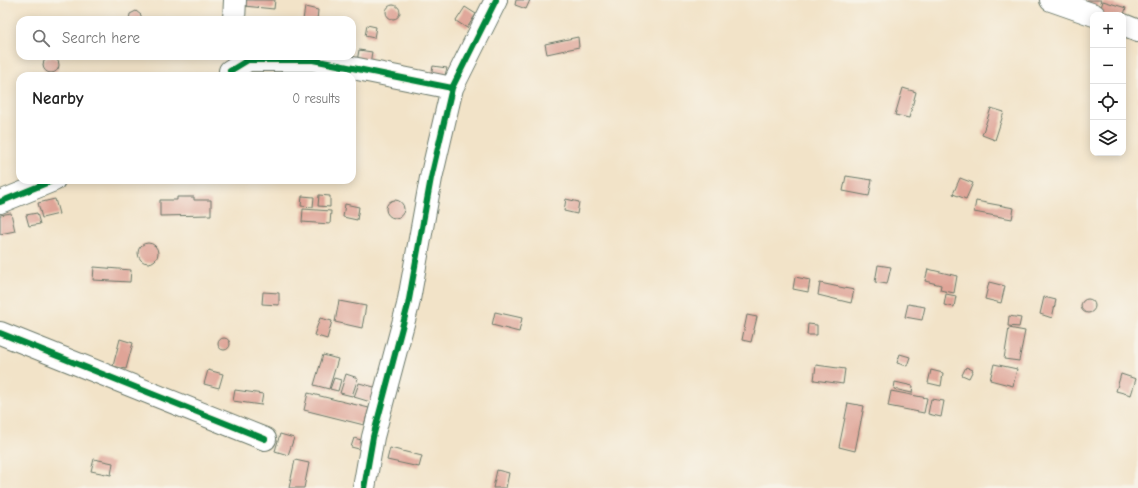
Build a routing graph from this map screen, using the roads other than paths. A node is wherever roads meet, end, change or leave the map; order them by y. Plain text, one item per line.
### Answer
1 (235, 0) edge
2 (496, 0) edge
3 (1051, 0) edge
4 (1090, 14) edge
5 (234, 16) edge
6 (1126, 26) edge
7 (1138, 31) edge
8 (229, 68) edge
9 (452, 88) junction
10 (44, 184) edge
11 (0, 202) edge
12 (0, 334) edge
13 (265, 439) dead end
14 (364, 488) edge

1 - 5 street
2 - 9 street
3 - 4 street
6 - 7 street
8 - 9 street
9 - 14 street
10 - 11 street
12 - 13 street

